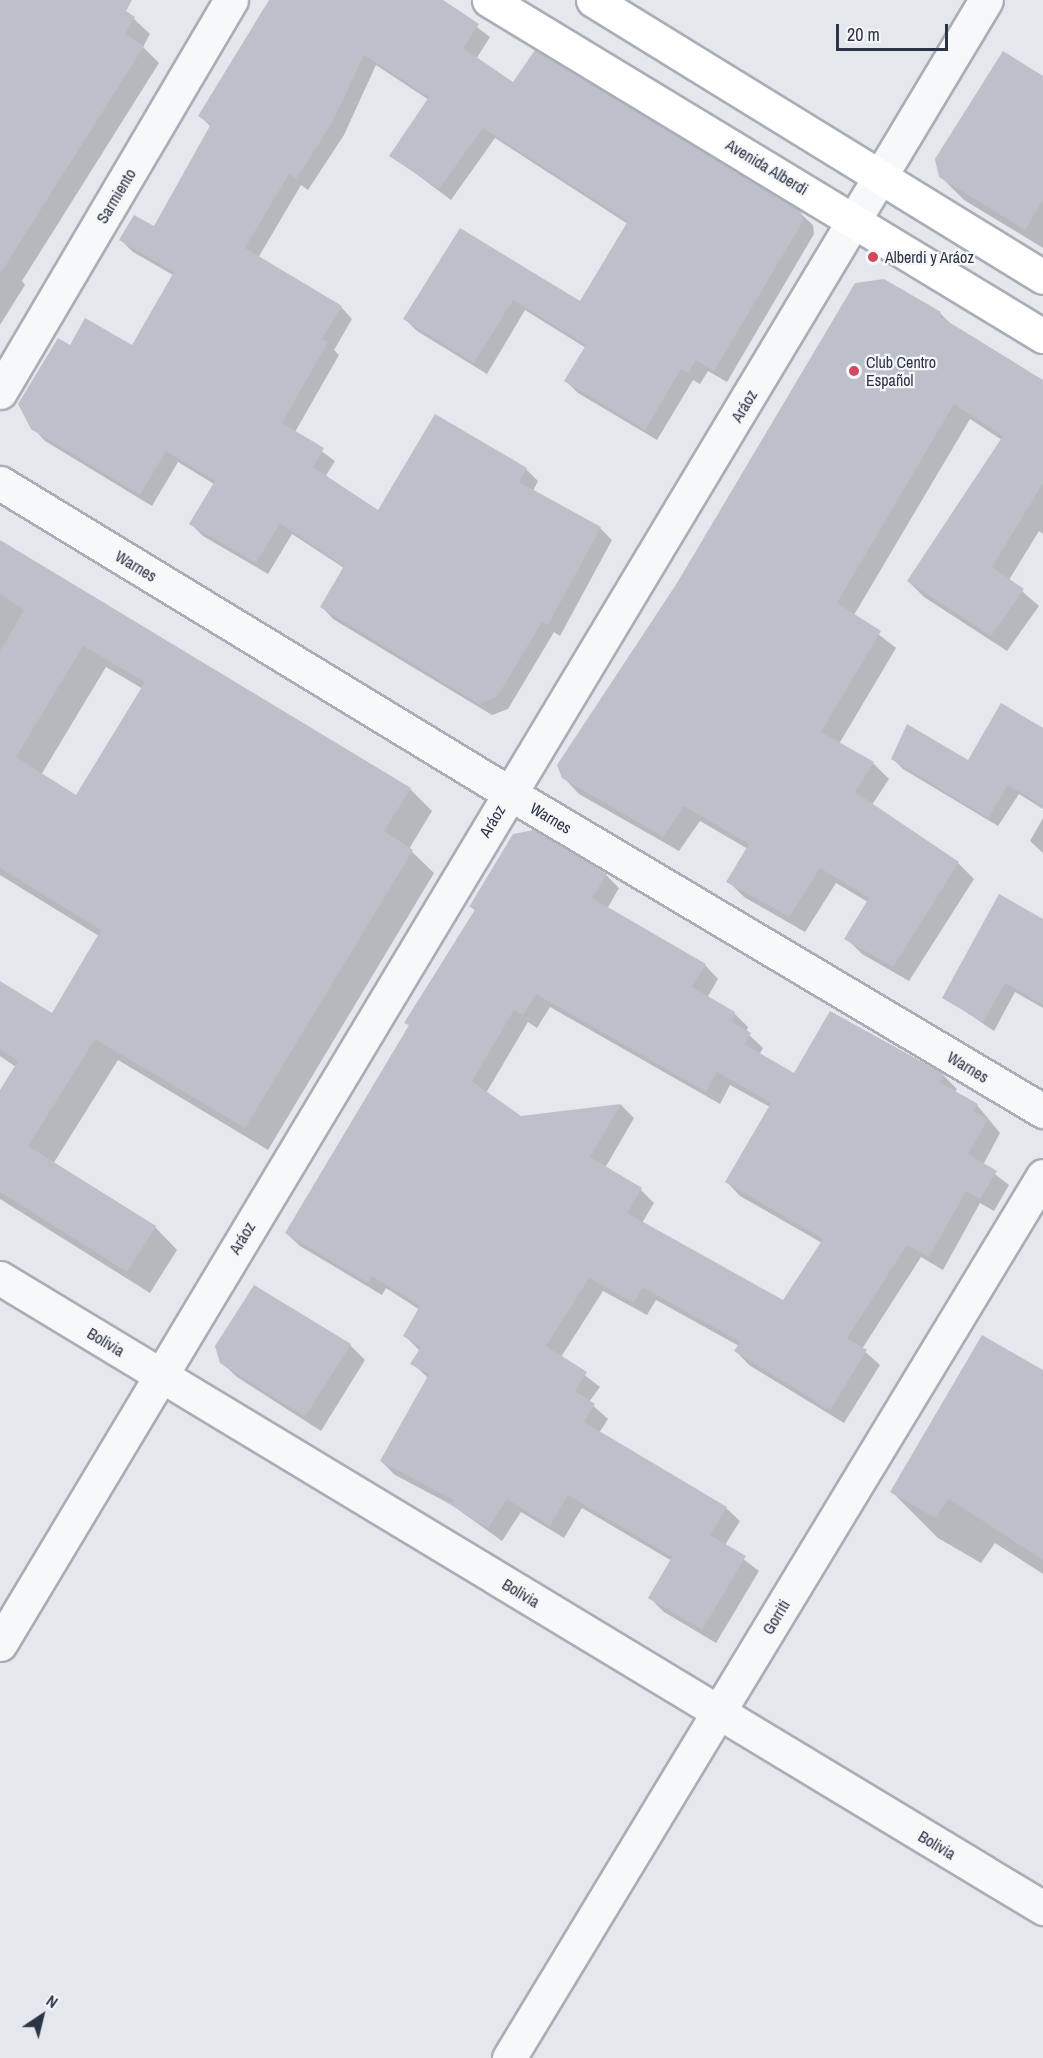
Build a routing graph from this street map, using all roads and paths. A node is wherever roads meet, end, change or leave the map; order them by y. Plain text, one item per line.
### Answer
1 (231, 0) edge
2 (489, 0) edge
3 (593, 0) edge
4 (986, 0) edge
5 (881, 177) junction
6 (856, 221) junction
7 (1043, 277) edge
8 (1043, 336) edge
9 (0, 392) edge
10 (0, 483) edge
11 (509, 793) junction
12 (1043, 1111) edge
13 (1043, 1176) edge
14 (0, 1278) edge
15 (160, 1375) junction
16 (0, 1644) edge
17 (718, 1712) junction
18 (1043, 1908) edge
19 (509, 2058) edge

1 - 9 street, Sarmiento
2 - 6 main road, Avenida Alberdi
3 - 5 main road
4 - 5 street, Aráoz
5 - 6 street, Aráoz
5 - 7 main road
6 - 8 main road, Avenida Alberdi
6 - 11 street, Aráoz
10 - 11 street, Warnes
11 - 12 street, Warnes
11 - 15 street, Aráoz
13 - 17 street, Gorriti
14 - 15 street, Bolivia
15 - 16 street, Aráoz
15 - 17 street, Bolivia
17 - 18 street, Bolivia
17 - 19 street, Gorriti

